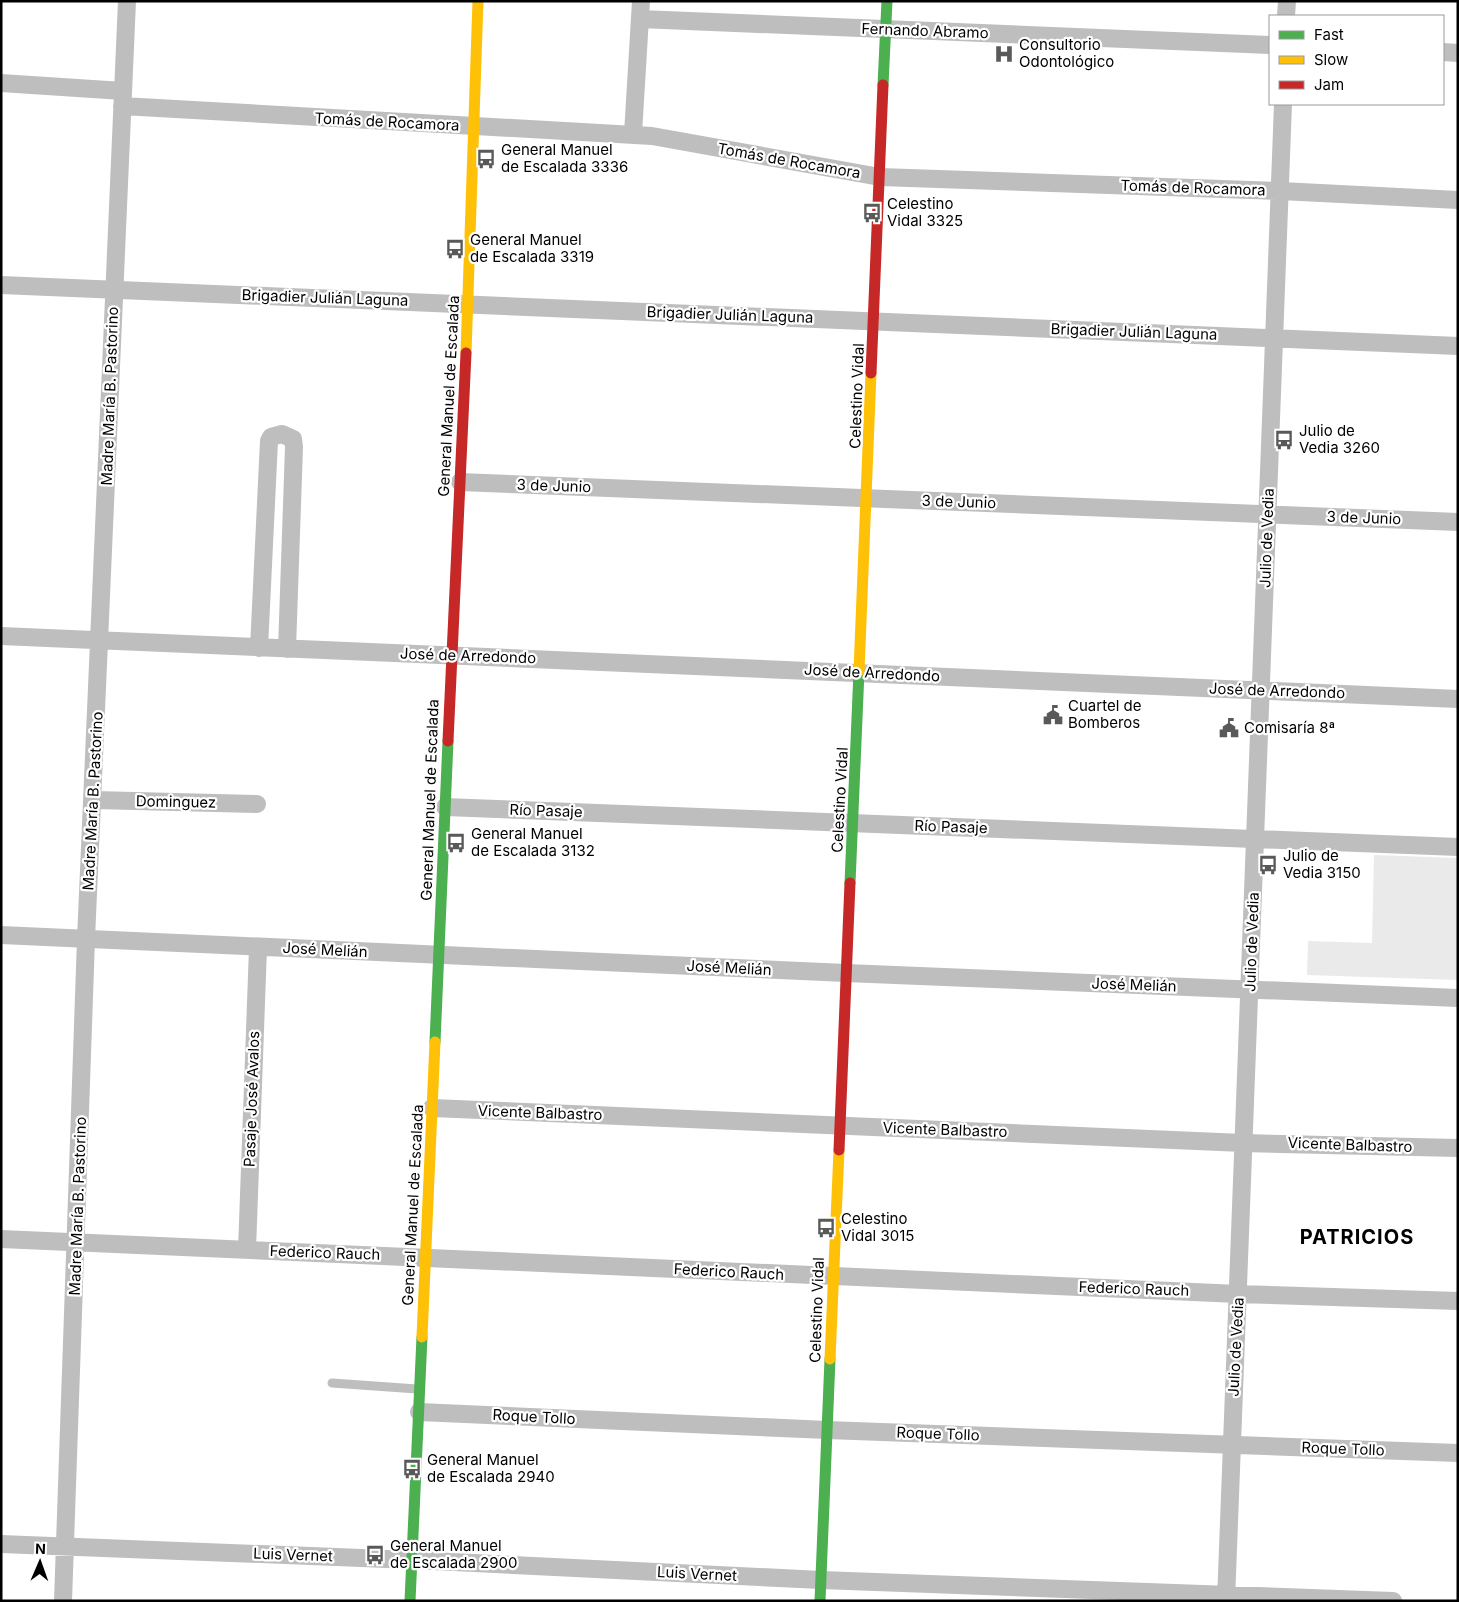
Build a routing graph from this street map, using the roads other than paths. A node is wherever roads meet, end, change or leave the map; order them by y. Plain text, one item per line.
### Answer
1 (127, 1) edge
2 (478, 1) edge
3 (641, 1) edge
4 (887, 1) edge
5 (1287, 1) edge
6 (1286, 15) edge
7 (640, 19) junction
8 (886, 29) junction
9 (1269, 45) edge
10 (1444, 52) edge
11 (1458, 53) edge
12 (1, 84) edge
13 (123, 99) junction
14 (1283, 105) edge
15 (474, 128) junction
16 (634, 134) junction
17 (880, 177) junction
18 (1281, 191) junction
19 (1458, 200) edge
20 (1, 285) edge
21 (114, 289) junction
22 (468, 304) junction
23 (875, 321) junction
24 (1275, 338) junction
25 (1458, 346) edge
26 (460, 482) junction
27 (868, 498) junction
28 (1268, 514) junction
29 (1458, 522) edge
30 (1, 636) edge
31 (101, 642) junction
32 (259, 648) junction
33 (287, 649) junction
34 (452, 655) junction
35 (860, 673) junction
36 (1261, 691) junction
37 (1458, 699) edge
38 (94, 800) junction
39 (257, 804) dead end
40 (444, 807) junction
41 (854, 823) junction
42 (1256, 840) junction
43 (1458, 847) edge
44 (1, 935) edge
45 (86, 939) junction
46 (258, 948) junction
47 (439, 956) junction
48 (846, 973) junction
49 (1250, 990) junction
50 (1458, 998) edge
51 (432, 1108) junction
52 (840, 1126) junction
53 (1243, 1143) junction
54 (1458, 1148) edge
55 (1, 1239) edge
56 (77, 1243) junction
57 (247, 1250) junction
58 (426, 1258) junction
59 (834, 1276) junction
60 (1238, 1294) junction
61 (1458, 1302) edge
62 (332, 1383) dead end
63 (420, 1389) junction
64 (419, 1412) junction
65 (827, 1430) junction
66 (1231, 1445) junction
67 (1458, 1453) edge
68 (1, 1544) edge
69 (65, 1547) junction
70 (412, 1560) junction
71 (821, 1580) junction
72 (1226, 1598) edge
73 (63, 1601) edge
74 (410, 1601) edge
75 (820, 1601) edge
76 (1393, 1601) edge

1 - 13 street, Madre María B. Pastorino
2 - 15 street, General Manuel de Escalada
3 - 7 street
4 - 8 street, Celestino Vidal
5 - 6 street
7 - 8 street, Fernando Abramo
7 - 16 street
8 - 9 street, Fernando Abramo
8 - 17 street, Celestino Vidal
10 - 11 street
12 - 13 street, Tomás de Rocamora
13 - 15 street, Tomás de Rocamora
13 - 21 street, Madre María B. Pastorino
14 - 18 street, Julio de Vedia
15 - 16 street, Tomás de Rocamora
15 - 22 street, General Manuel de Escalada
16 - 17 street, Tomás de Rocamora
17 - 18 street, Tomás de Rocamora
17 - 23 street, Celestino Vidal
18 - 19 street, Tomás de Rocamora
18 - 24 street, Julio de Vedia
20 - 21 street, Brigadier Julián Laguna
21 - 22 street, Brigadier Julián Laguna
21 - 31 street, Madre María B. Pastorino
22 - 23 street, Brigadier Julián Laguna
22 - 26 street, General Manuel de Escalada
23 - 24 street, Brigadier Julián Laguna
23 - 27 street, Celestino Vidal
24 - 25 street, Brigadier Julián Laguna
24 - 28 street, Julio de Vedia
26 - 27 street, 3 de Junio
26 - 34 street, General Manuel de Escalada
27 - 28 street, 3 de Junio
27 - 35 street, Celestino Vidal
28 - 29 street, 3 de Junio
28 - 36 street, Julio de Vedia
30 - 31 street, José de Arredondo
31 - 32 street, José de Arredondo
31 - 38 street, Madre María B. Pastorino
32 - 33 street, José de Arredondo
32 - 33 street
33 - 34 street, José de Arredondo
34 - 35 street, José de Arredondo
34 - 40 street, General Manuel de Escalada
35 - 36 street, José de Arredondo
35 - 41 street, Celestino Vidal
36 - 37 street, José de Arredondo
36 - 42 street, Julio de Vedia
38 - 39 street, Dominguez
38 - 45 street, Madre María B. Pastorino
40 - 41 street, Río Pasaje
40 - 47 street, General Manuel de Escalada
41 - 42 street, Río Pasaje
41 - 48 street, Celestino Vidal
42 - 43 street, Río Pasaje
42 - 49 street, Julio de Vedia
44 - 45 street, José Melián
45 - 46 street, José Melián
45 - 56 street, Madre María B. Pastorino
46 - 47 street, José Melián
46 - 57 street, Pasaje José Avalos
47 - 48 street, José Melián
47 - 51 street, General Manuel de Escalada
48 - 49 street, José Melián
48 - 52 street, Celestino Vidal
49 - 50 street, José Melián
49 - 53 street, Julio de Vedia
51 - 52 street, Vicente Balbastro
51 - 58 street, General Manuel de Escalada
52 - 53 street, Vicente Balbastro
52 - 59 street, Celestino Vidal
53 - 54 street, Vicente Balbastro
53 - 60 street, Julio de Vedia
55 - 56 street, Federico Rauch
56 - 57 street, Federico Rauch
56 - 69 street, Madre María B. Pastorino
57 - 58 street, Federico Rauch
58 - 59 street, Federico Rauch
58 - 63 street, General Manuel de Escalada
59 - 60 street, Federico Rauch
59 - 65 street, Celestino Vidal
60 - 61 street, Federico Rauch
60 - 66 street, Julio de Vedia
62 - 63 lane
63 - 64 street, General Manuel de Escalada
64 - 65 street, Roque Tollo
64 - 70 street, General Manuel de Escalada
65 - 66 street, Roque Tollo
65 - 71 street, Celestino Vidal
66 - 67 street, Roque Tollo
66 - 72 street, Julio de Vedia
68 - 69 street, Luis Vernet
69 - 70 street, Luis Vernet
69 - 73 street, Madre María B. Pastorino
70 - 71 street, Luis Vernet
70 - 74 street, General Manuel de Escalada
71 - 72 street, Luis Vernet
71 - 75 street, Celestino Vidal
72 - 76 street, Luis Vernet

